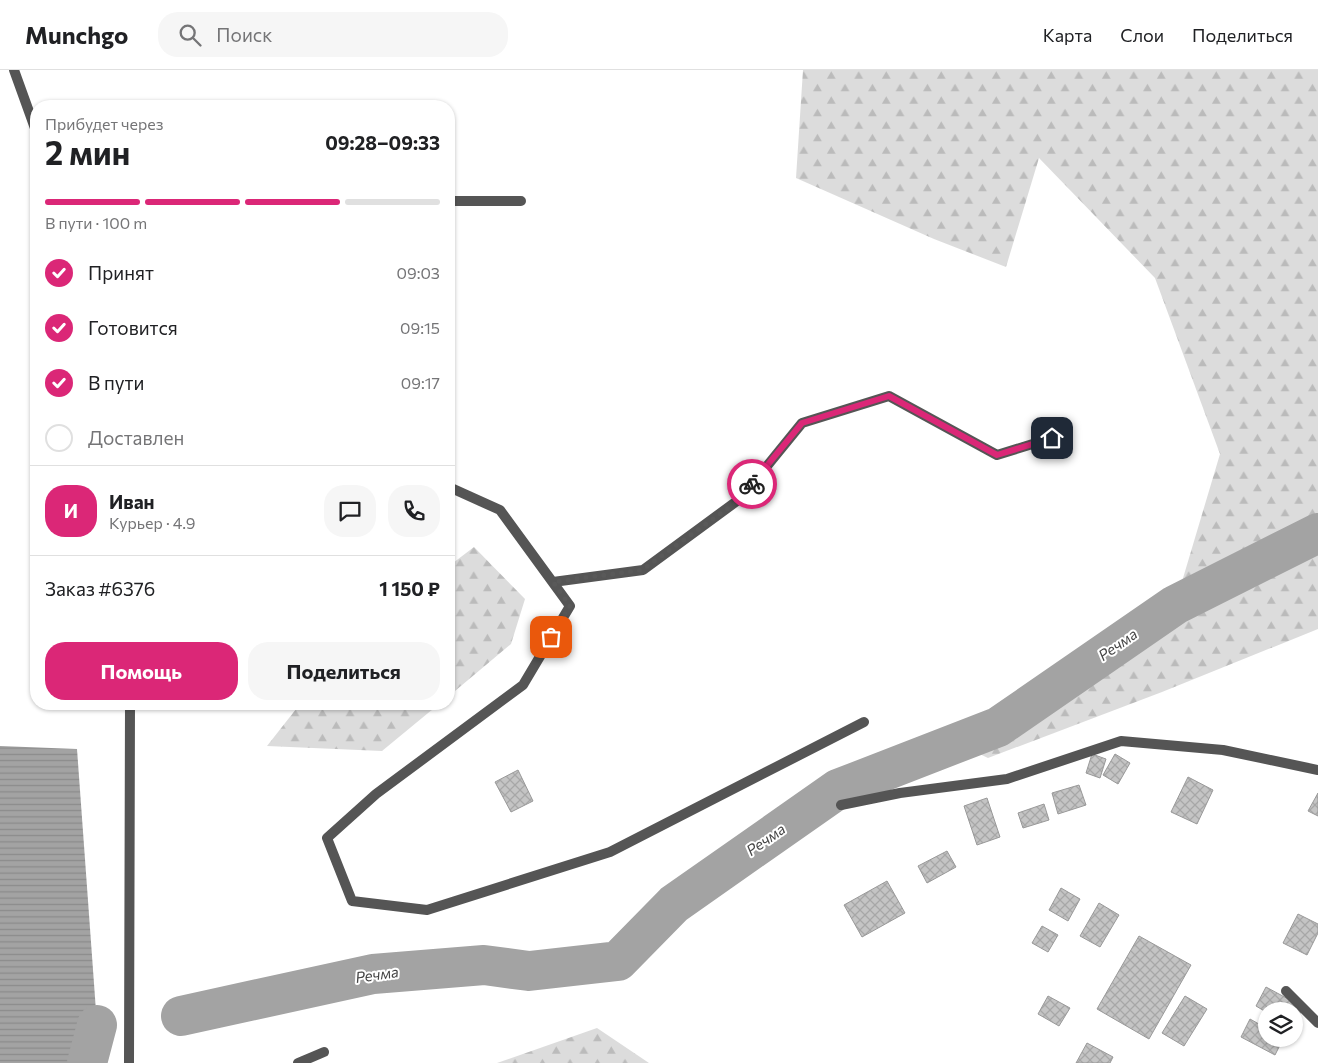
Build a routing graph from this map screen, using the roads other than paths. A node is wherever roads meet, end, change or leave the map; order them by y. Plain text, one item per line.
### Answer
1 (14, 70) edge
2 (30, 114) edge
3 (521, 200) dead end
4 (455, 201) edge
5 (1052, 438) dead end
6 (455, 490) edge
7 (553, 582) junction
8 (130, 710) edge
9 (864, 722) dead end
10 (1318, 770) edge
11 (841, 805) dead end
12 (1286, 991) dead end
13 (1318, 1022) edge
14 (324, 1052) dead end
15 (129, 1063) edge
16 (298, 1063) edge

1 - 2 street
3 - 4 street
5 - 7 street
6 - 7 street
7 - 9 street
8 - 15 street
10 - 11 street
12 - 13 street
14 - 16 street

